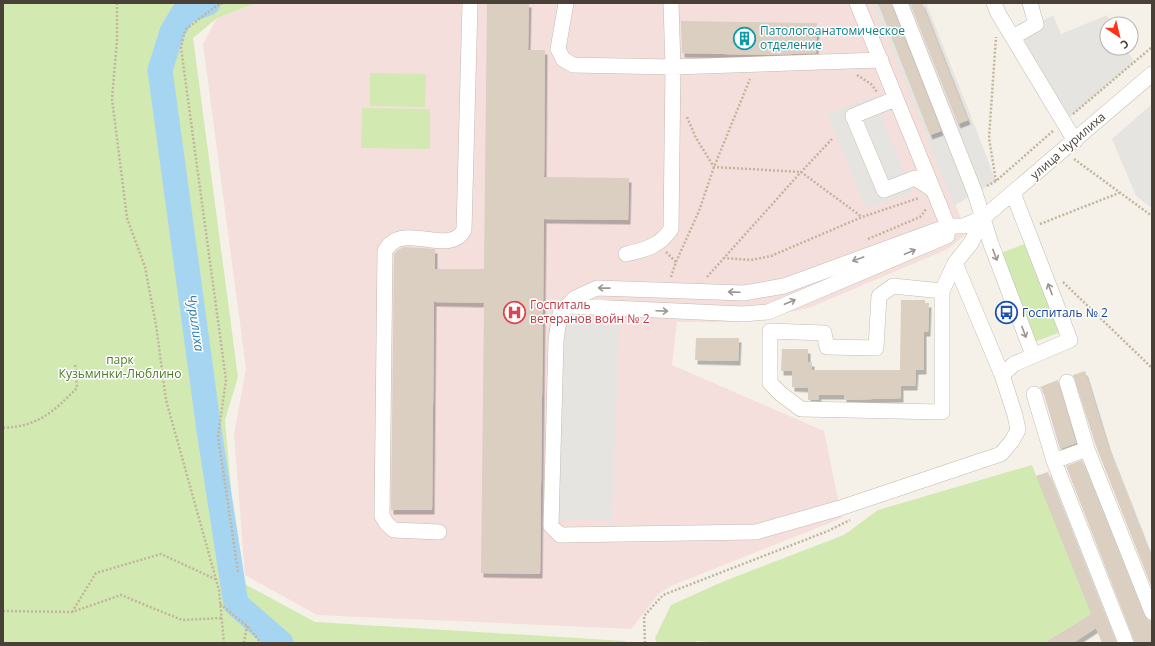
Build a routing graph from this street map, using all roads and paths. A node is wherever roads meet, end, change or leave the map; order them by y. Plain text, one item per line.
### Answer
1 (117, 3) edge
2 (223, 3) edge
3 (470, 3) edge
4 (566, 3) edge
5 (671, 3) edge
6 (857, 3) edge
7 (900, 3) edge
8 (994, 3) edge
9 (1030, 3) edge
10 (996, 36) dead end
11 (1013, 37) junction
12 (1152, 47) edge
13 (881, 60) junction
14 (674, 67) junction
15 (1152, 74) edge
16 (850, 75) dead end
17 (744, 78) dead end
18 (758, 78) dead end
19 (750, 79) junction
20 (890, 101) junction
21 (685, 112) dead end
22 (1063, 123) junction
23 (832, 139) dead end
24 (1075, 141) junction
25 (1072, 157) dead end
26 (714, 167) junction
27 (800, 172) junction
28 (914, 178) junction
29 (996, 181) junction
30 (932, 189) junction
31 (975, 193) junction
32 (1013, 193) junction
33 (1119, 193) junction
34 (925, 204) dead end
35 (940, 208) junction
36 (925, 211) junction
37 (1152, 216) edge
38 (862, 217) junction
39 (983, 218) junction
40 (948, 226) junction
41 (1034, 227) dead end
42 (864, 240) dead end
43 (626, 254) dead end
44 (724, 258) junction
45 (956, 263) junction
46 (1058, 277) dead end
47 (705, 279) dead end
48 (669, 284) dead end
49 (942, 291) junction
50 (567, 306) junction
51 (1033, 355) junction
52 (75, 363) dead end
53 (1152, 368) edge
54 (1002, 375) junction
55 (1067, 382) dead end
56 (1034, 394) dead end
57 (3, 428) edge
58 (1087, 449) junction
59 (1054, 461) junction
60 (864, 500) junction
61 (438, 532) dead end
62 (238, 572) dead end
63 (215, 579) junction
64 (220, 603) junction
65 (3, 611) edge
66 (72, 612) junction
67 (1152, 612) edge
68 (222, 618) junction
69 (247, 626) junction
70 (224, 643) edge
71 (244, 643) edge
72 (261, 643) edge
73 (645, 643) edge
74 (1126, 643) edge

1 - 63 path
2 - 62 path
3 - 61 street
4 - 14 street
5 - 14 street
6 - 13 street
7 - 31 street
8 - 11 street
9 - 11 street
10 - 29 path
11 - 22 street
12 - 22 path
13 - 14 street
13 - 20 street
14 - 43 street
15 - 24 street, улица Чурилиха
16 - 20 path
17 - 19 path
18 - 19 path
19 - 26 path
20 - 28 street
20 - 30 street
21 - 26 path
22 - 24 street
22 - 29 path
23 - 27 path
24 - 32 street, улица Чурилиха
25 - 33 path
26 - 27 path
26 - 48 path
27 - 38 path
27 - 44 path
28 - 30 street
28 - 38 path
29 - 31 path
30 - 35 street
31 - 39 street
32 - 39 street, улица Чурилиха
51 -> 32 street
33 - 37 path
33 - 41 path
34 - 36 path
35 - 36 path
35 - 40 street
36 - 42 path
38 - 44 path
39 - 40 street
39 - 45 street
39 -> 51 street
40 -> 50 street
50 -> 40 street
44 - 47 path
45 - 49 street
45 - 54 street
46 - 53 path
49 - 49 street
50 - 60 street
51 - 54 street
52 - 57 path
54 - 60 street
55 - 58 street
56 - 59 street
58 - 59 street
58 - 67 street
59 - 74 street
60 - 73 path
63 - 64 path
63 - 66 path
64 - 68 path
64 - 69 path
65 - 66 path
66 - 68 path
68 - 70 path
69 - 71 path
69 - 72 path

